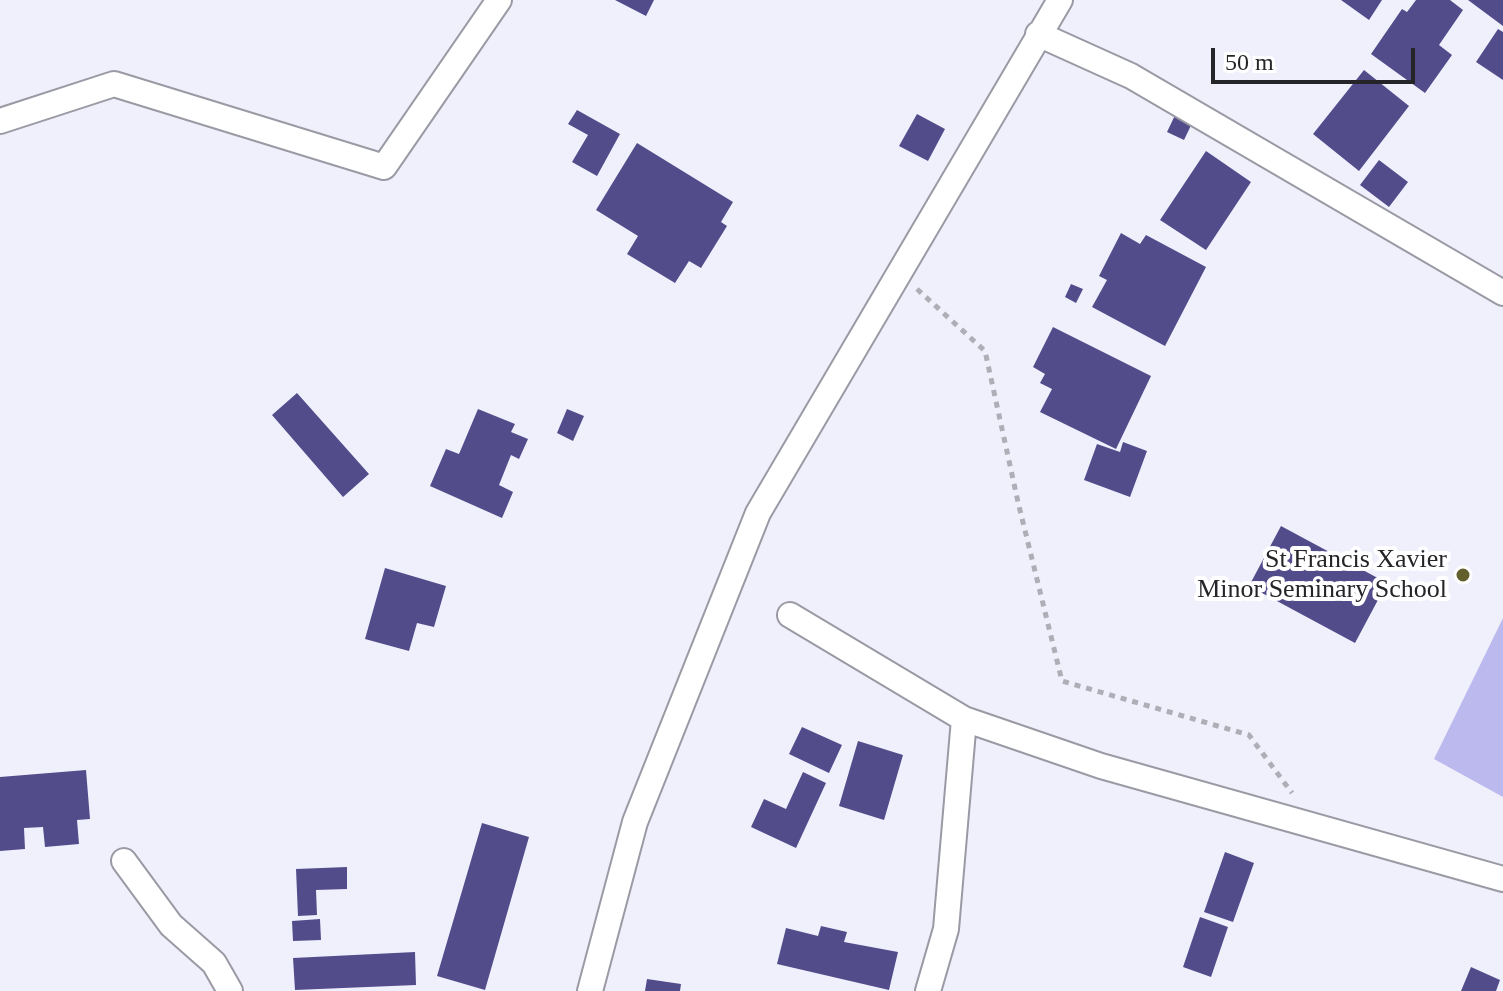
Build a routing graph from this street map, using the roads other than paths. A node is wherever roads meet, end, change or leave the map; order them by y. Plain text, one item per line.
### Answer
1 (499, 0) edge
2 (1060, 0) edge
3 (1038, 34) junction
4 (0, 121) edge
5 (1503, 293) edge
6 (790, 615) dead end
7 (964, 719) junction
8 (124, 861) dead end
9 (1503, 879) edge
10 (230, 991) edge
11 (590, 991) edge
12 (928, 991) edge

1 - 4 street
2 - 3 street
3 - 5 street
3 - 11 street
6 - 7 street
7 - 9 street
7 - 12 street
8 - 10 street

